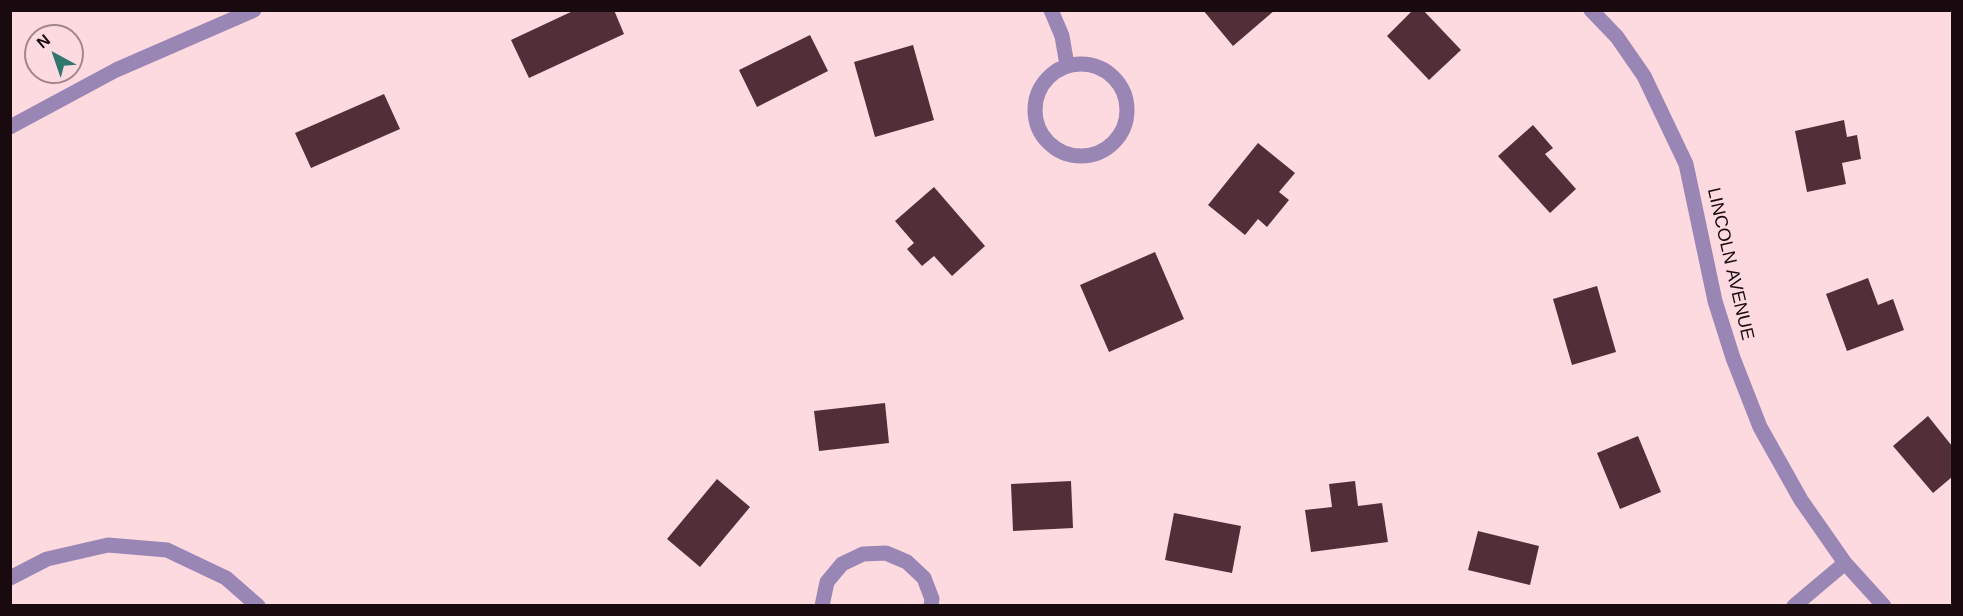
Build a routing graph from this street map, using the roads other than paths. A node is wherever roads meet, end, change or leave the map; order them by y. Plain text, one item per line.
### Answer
1 (254, 10) edge
2 (1051, 10) edge
3 (1591, 10) edge
4 (1067, 65) junction
5 (10, 127) edge
6 (1845, 562) junction
7 (10, 578) edge
8 (258, 606) edge
9 (822, 606) edge
10 (931, 606) edge
11 (1794, 606) edge
12 (1884, 606) edge

1 - 5 street
2 - 4 street
3 - 6 street, LINCOLN AVENUE
4 - 4 street
6 - 11 street
6 - 12 street, LINCOLN AVENUE
7 - 8 street
9 - 10 street

